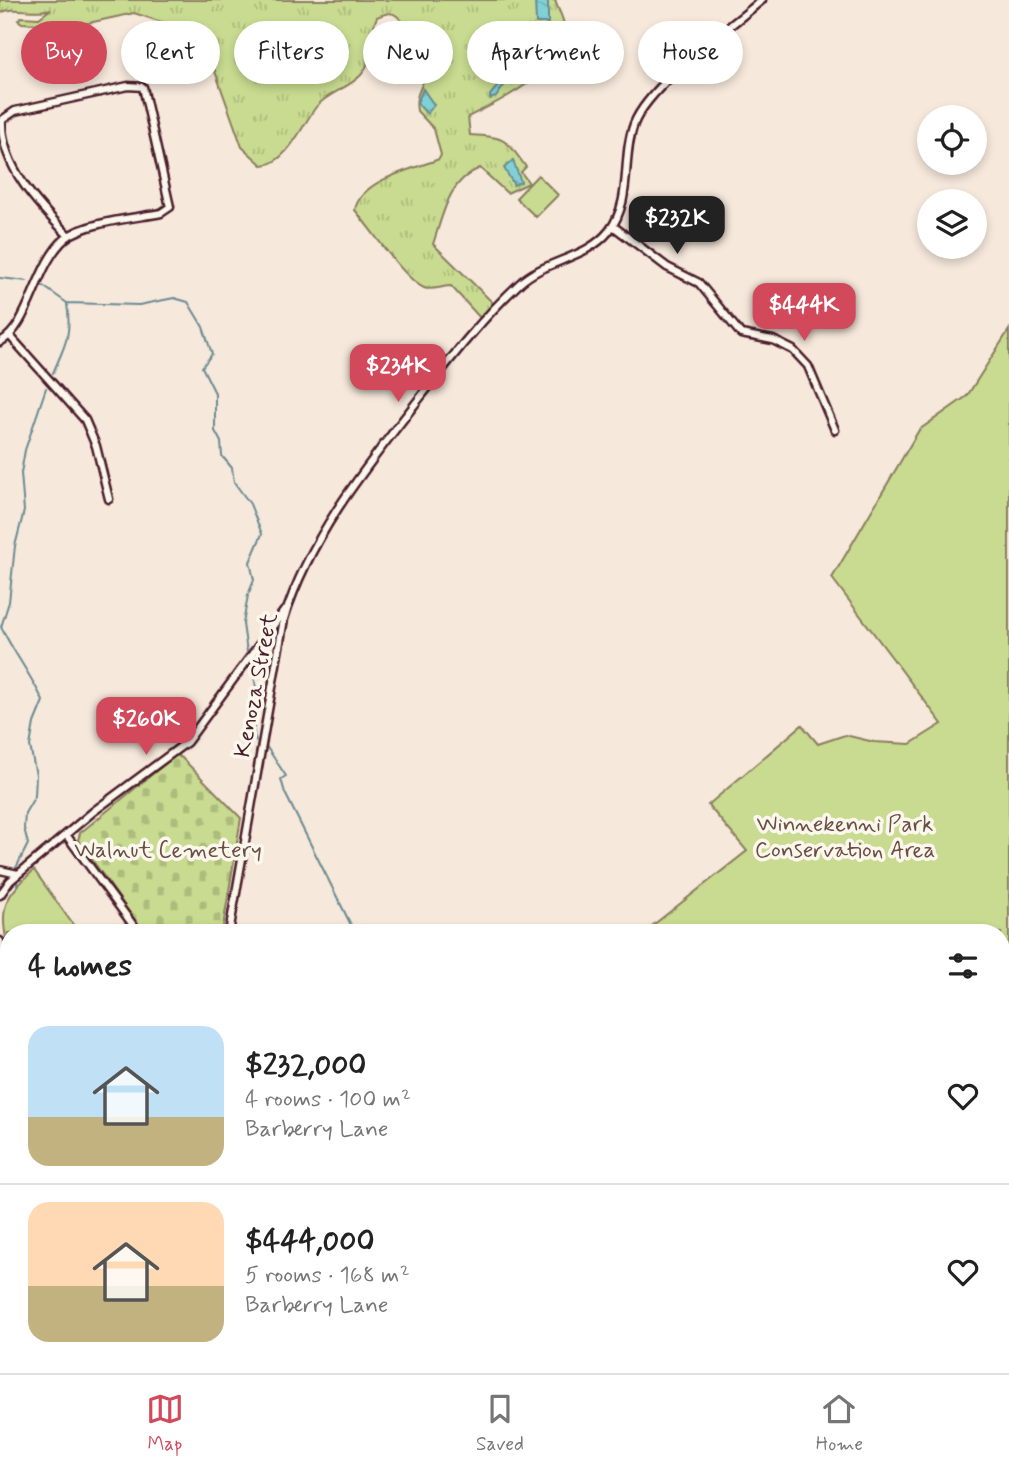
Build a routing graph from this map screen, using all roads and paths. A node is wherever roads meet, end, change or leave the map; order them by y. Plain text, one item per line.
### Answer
1 (762, 0) edge
2 (613, 226) junction
3 (69, 236) junction
4 (10, 336) junction
5 (0, 342) edge
6 (835, 430) dead end
7 (109, 499) dead end
8 (288, 607) junction
9 (67, 836) junction
10 (0, 870) edge
11 (20, 873) junction
12 (0, 895) edge
13 (132, 924) edge
14 (230, 924) edge

1 - 2 street
2 - 6 street
2 - 8 street, Kenoza Street
3 - 3 street
3 - 4 street
4 - 5 street
4 - 7 street
8 - 9 street
8 - 14 street, Kenoza Street
9 - 11 street
9 - 13 street
10 - 11 street
11 - 12 street

